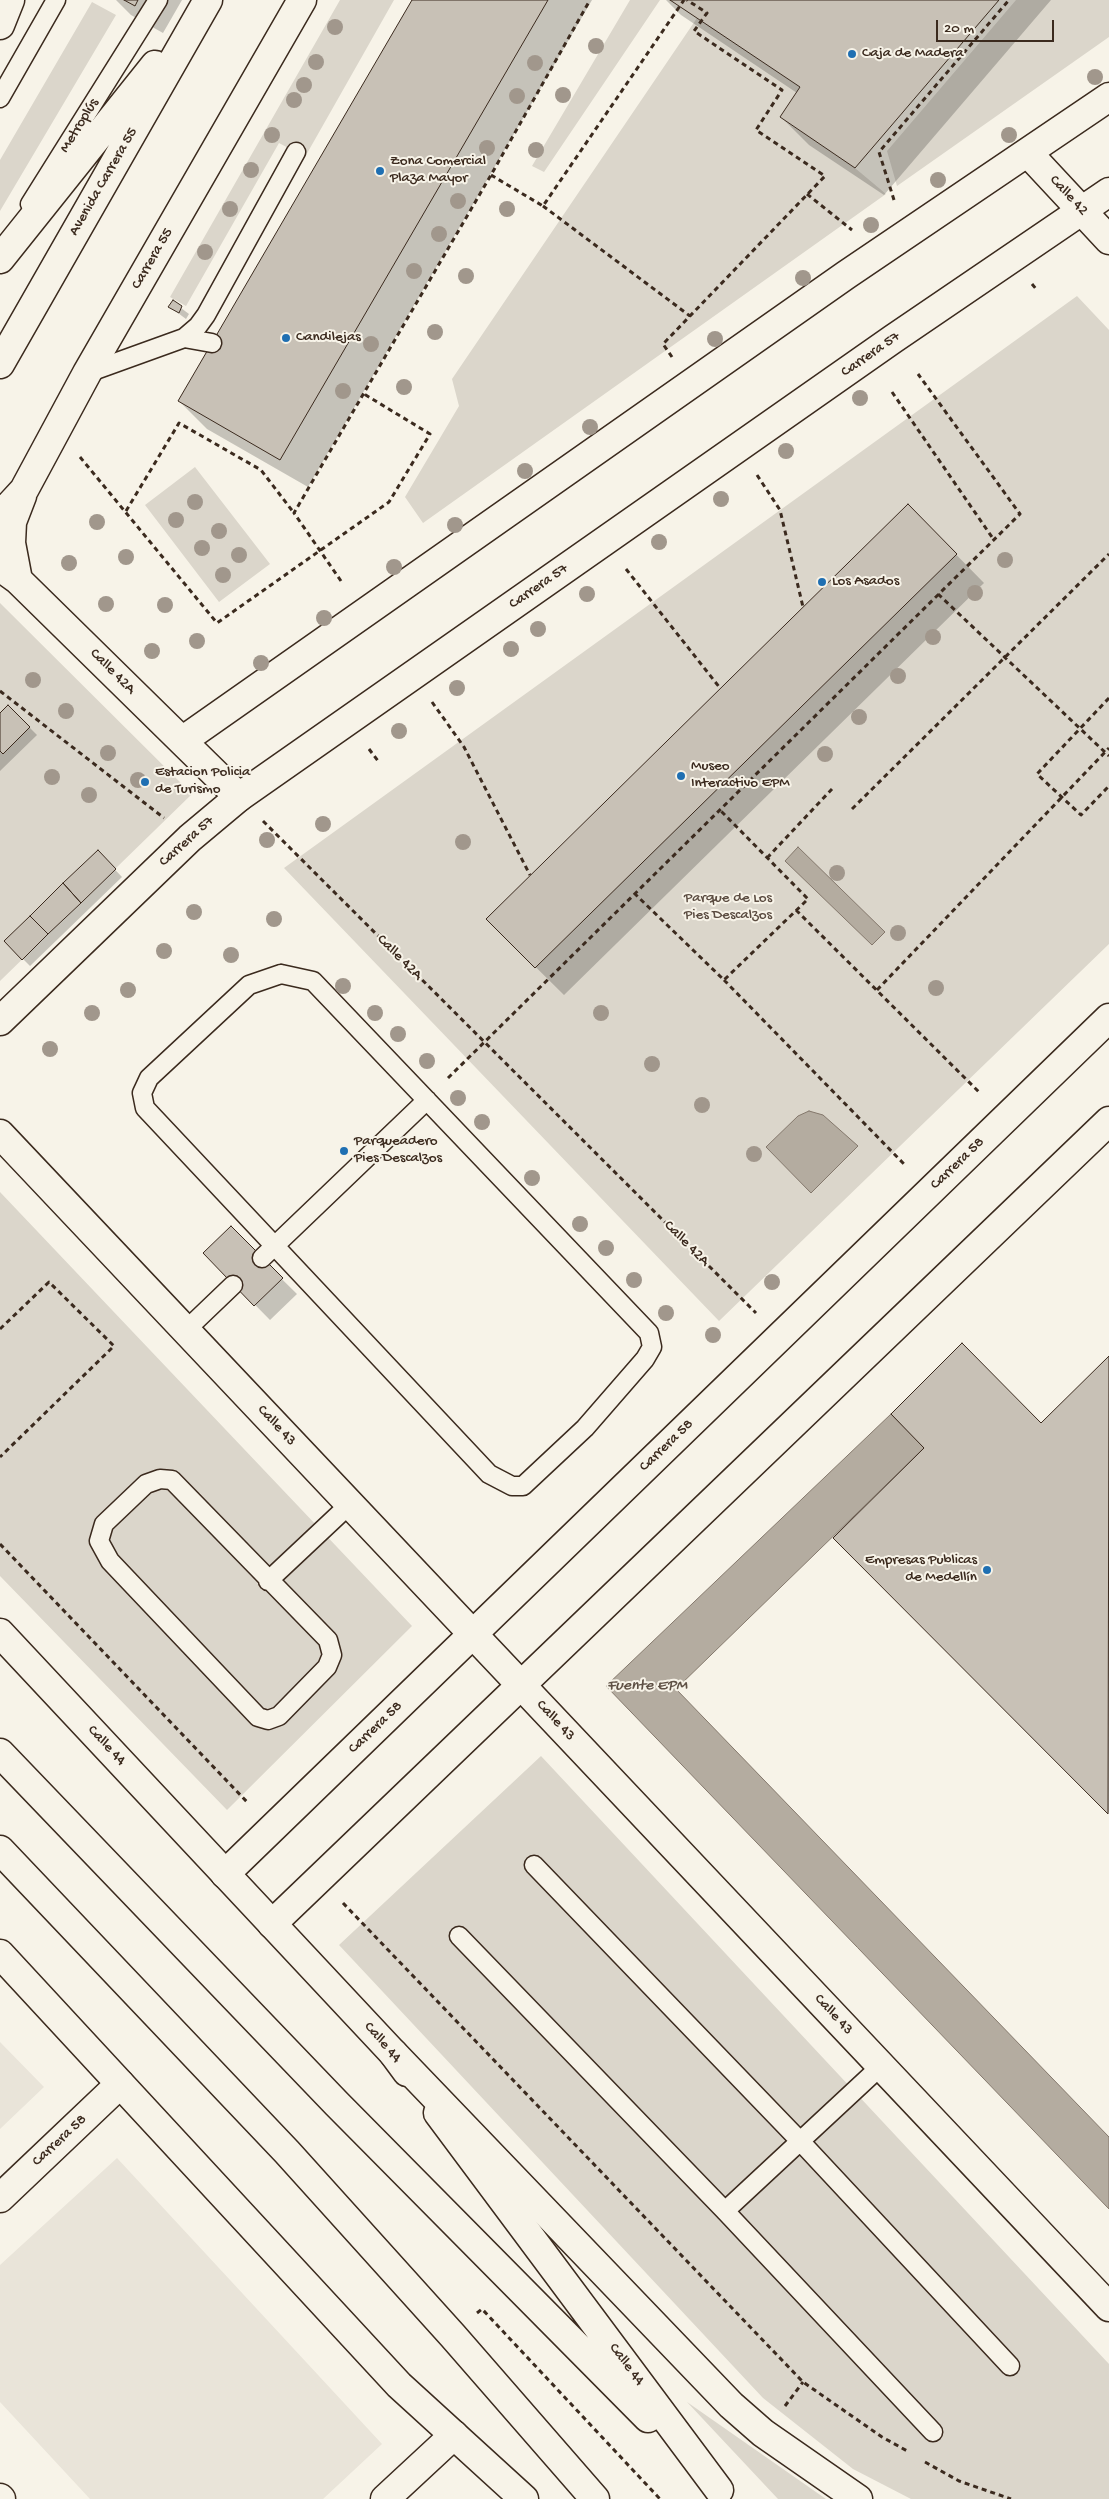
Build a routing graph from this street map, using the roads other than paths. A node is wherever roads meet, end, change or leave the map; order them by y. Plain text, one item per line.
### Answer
1 (10, 0) edge
2 (56, 0) edge
3 (158, 0) edge
4 (208, 0) edge
5 (302, 0) edge
6 (0, 25) edge
7 (1109, 97) edge
8 (0, 98) edge
9 (296, 152) dead end
10 (1028, 153) junction
11 (1109, 192) edge
12 (1082, 211) junction
13 (1109, 240) edge
14 (0, 251) edge
15 (0, 259) edge
16 (184, 338) junction
17 (212, 343) dead end
18 (0, 364) edge
19 (87, 373) junction
20 (24, 490) junction
21 (0, 516) edge
22 (9, 574) edge
23 (182, 741) junction
24 (239, 797) junction
25 (1109, 1018) edge
26 (0, 1021) edge
27 (426, 1100) junction
28 (1109, 1121) edge
29 (0, 1134) edge
30 (275, 1245) junction
31 (262, 1258) dead end
32 (233, 1284) dead end
33 (186, 1330) junction
34 (350, 1504) junction
35 (268, 1581) junction
36 (0, 1633) edge
37 (472, 1634) junction
38 (521, 1685) junction
39 (0, 1753) edge
40 (0, 1850) edge
41 (534, 1865) dead end
42 (225, 1874) junction
43 (272, 1924) junction
44 (459, 1936) dead end
45 (0, 1954) edge
46 (393, 2053) junction
47 (881, 2066) junction
48 (120, 2084) junction
49 (800, 2141) junction
50 (0, 2198) edge
51 (725, 2211) junction
52 (1109, 2307) edge
53 (1010, 2366) dead end
54 (933, 2432) dead end
55 (454, 2435) junction
56 (724, 2494) edge
57 (385, 2499) edge
58 (524, 2499) edge
59 (595, 2499) edge
60 (858, 2499) edge

1 - 6 main road
2 - 8 lane
3 - 14 lane, Metroplús
4 - 15 main road, Avenida Carrera 55
4 - 18 main road, Avenida Carrera 55
5 - 19 main road, Carrera 55
7 - 10 main road
9 - 16 lane
10 - 12 main road, Calle 42
10 - 23 main road
11 - 12 main road, Carrera 57
12 - 13 main road, Calle 42
12 - 24 main road, Carrera 57
16 - 17 lane
16 - 19 lane
19 - 20 main road, Carrera 55
20 - 21 main road, Carrera 55
20 - 22 main road, Calle 42A
22 - 23 main road, Calle 42A
23 - 24 main road, Calle 42A
24 - 26 main road, Carrera 57
25 - 37 main road, Carrera 58
27 - 30 lane
27 - 30 lane
27 - 30 lane
28 - 38 main road
29 - 33 main road, Calle 43
30 - 31 lane
32 - 33 lane
33 - 34 main road, Calle 43
34 - 35 lane
34 - 37 main road, Calle 43
35 - 35 lane
36 - 42 main road, Calle 44
37 - 38 main road, Calle 43
37 - 42 main road, Carrera 58
38 - 43 main road
38 - 47 main road, Calle 43
39 - 56 main road, Calle 44
40 - 59 main road
41 - 49 lane
42 - 43 main road, Calle 44
43 - 46 main road, Calle 44
44 - 51 lane
45 - 48 main road
46 - 56 main road, Calle 44
46 - 60 main road
47 - 49 lane
47 - 52 main road, Calle 43
48 - 50 main road, Carrera 58
48 - 55 main road
49 - 51 lane
49 - 53 lane
51 - 54 lane
55 - 57 main road
55 - 58 main road

